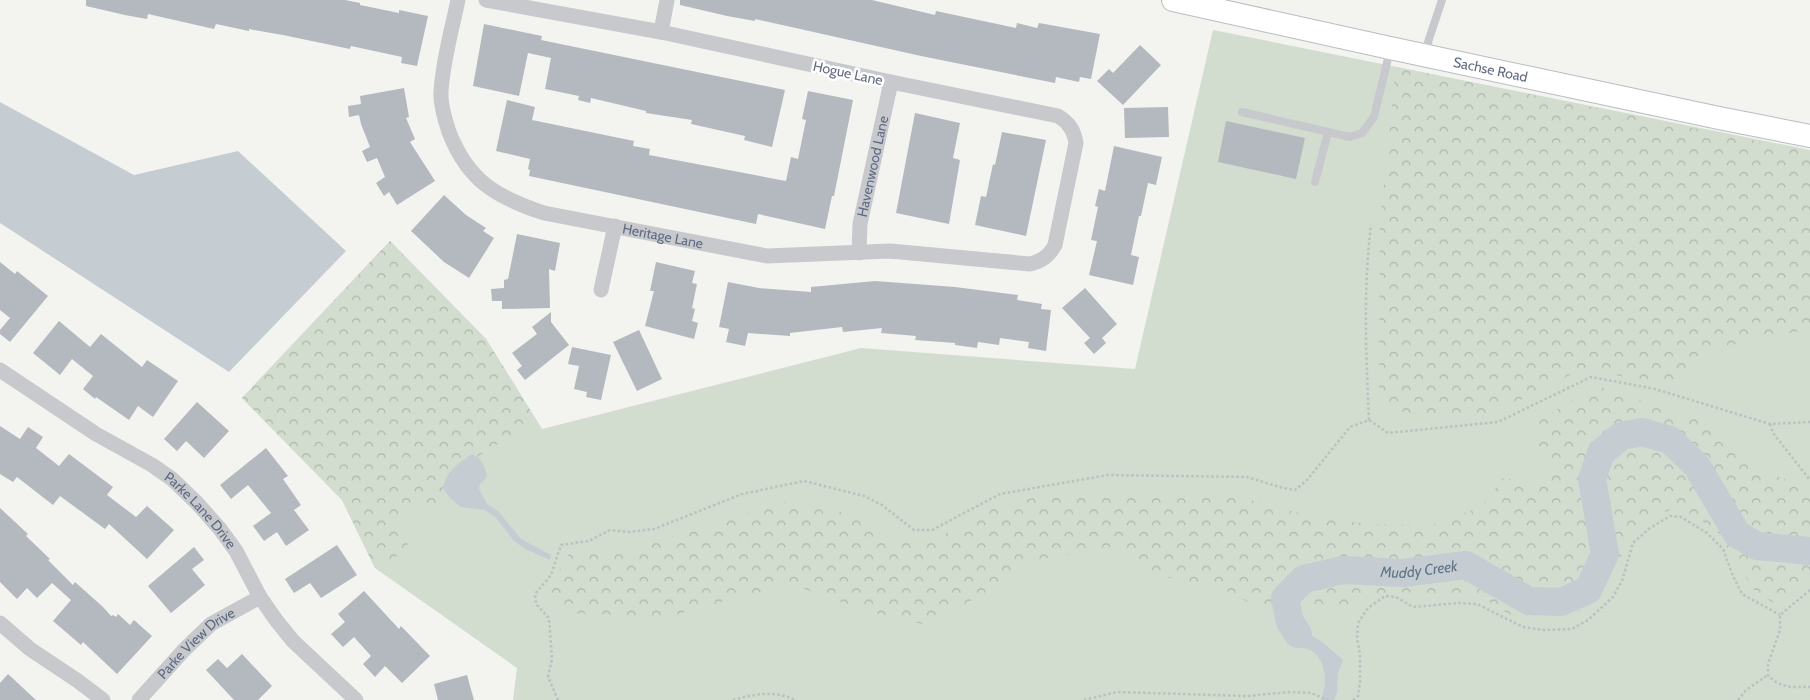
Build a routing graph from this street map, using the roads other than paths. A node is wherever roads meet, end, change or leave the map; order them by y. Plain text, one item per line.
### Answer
1 (458, 0) edge
2 (486, 0) edge
3 (667, 0) edge
4 (1172, 0) edge
5 (1442, 0) edge
6 (661, 32) junction
7 (1390, 48) junction
8 (1430, 57) junction
9 (891, 82) junction
10 (1242, 112) dead end
11 (1328, 132) junction
12 (1810, 136) edge
13 (1315, 182) dead end
14 (615, 226) junction
15 (859, 253) junction
16 (1045, 258) joint
17 (601, 290) dead end
18 (0, 370) edge
19 (260, 597) junction
20 (0, 623) edge
21 (103, 700) edge
22 (139, 700) edge
23 (356, 700) edge

1 - 14 street, Heritage Lane
2 - 6 street, Hogue Lane
3 - 6 street
4 - 7 main road, Sachse Road
5 - 8 lane
6 - 9 street, Hogue Lane
7 - 8 main road, Sachse Road
7 - 11 lane
8 - 12 main road, Sachse Road
9 - 15 street, Havenwood Lane
9 - 16 street, Hogue Lane
10 - 11 lane
11 - 13 lane
14 - 15 street, Heritage Lane
14 - 17 street
15 - 16 street, Heritage Lane
18 - 19 street, Parke Lane Drive
19 - 22 street, Parke View Drive
19 - 23 street, Parke Lane Drive
20 - 21 street

